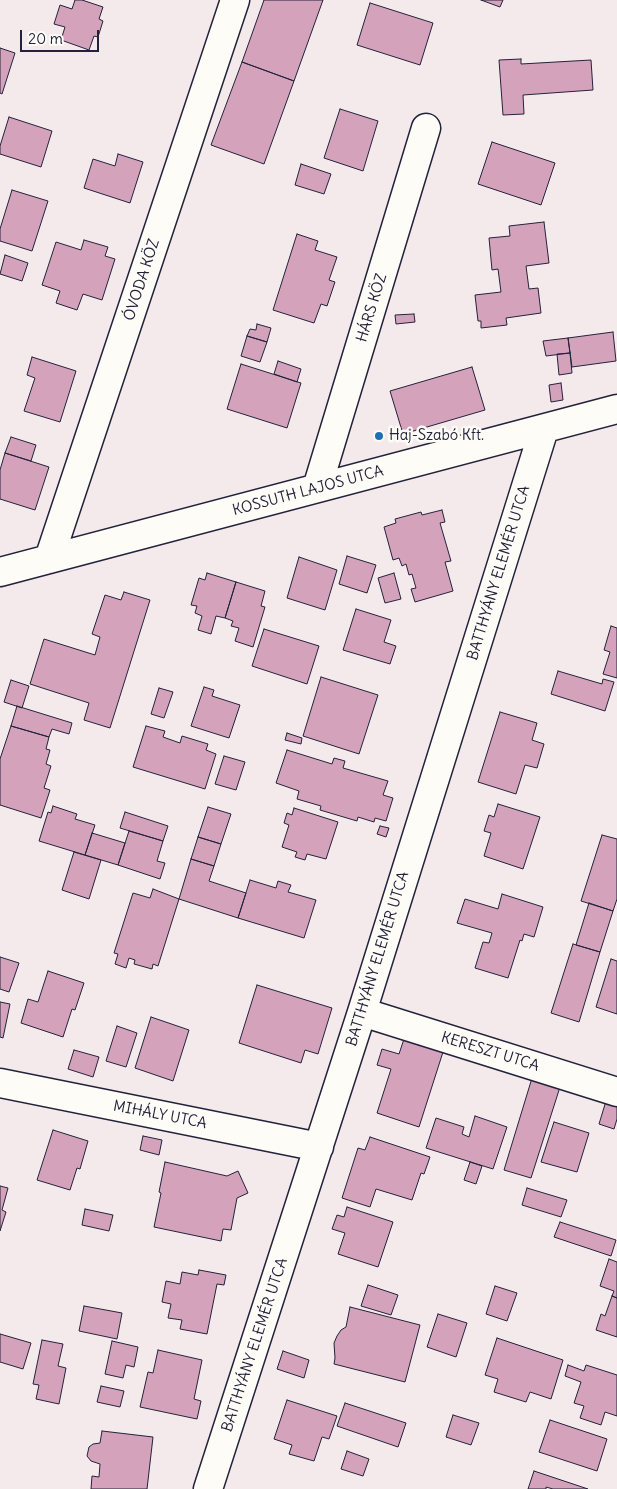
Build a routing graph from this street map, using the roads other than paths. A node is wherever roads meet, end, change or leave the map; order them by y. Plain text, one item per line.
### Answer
1 (235, 0) edge
2 (426, 128) dead end
3 (617, 410) edge
4 (544, 429) junction
5 (317, 488) junction
6 (49, 559) junction
7 (0, 572) edge
8 (362, 1012) junction
9 (0, 1083) edge
10 (617, 1092) edge
11 (319, 1147) junction
12 (208, 1489) edge

1 - 6 street, ÓVODA KÖZ
2 - 5 street, HÁRS KÖZ
3 - 4 street, KOSSUTH LAJOS UTCA
4 - 5 street, KOSSUTH LAJOS UTCA
4 - 8 street, BATTHYÁNY ELEMÉR UTCA
5 - 6 street, KOSSUTH LAJOS UTCA
6 - 7 street, KOSSUTH LAJOS UTCA
8 - 10 street, KERESZT UTCA
8 - 11 street, BATTHYÁNY ELEMÉR UTCA
9 - 11 street, MIHÁLY UTCA
11 - 12 street, BATTHYÁNY ELEMÉR UTCA

